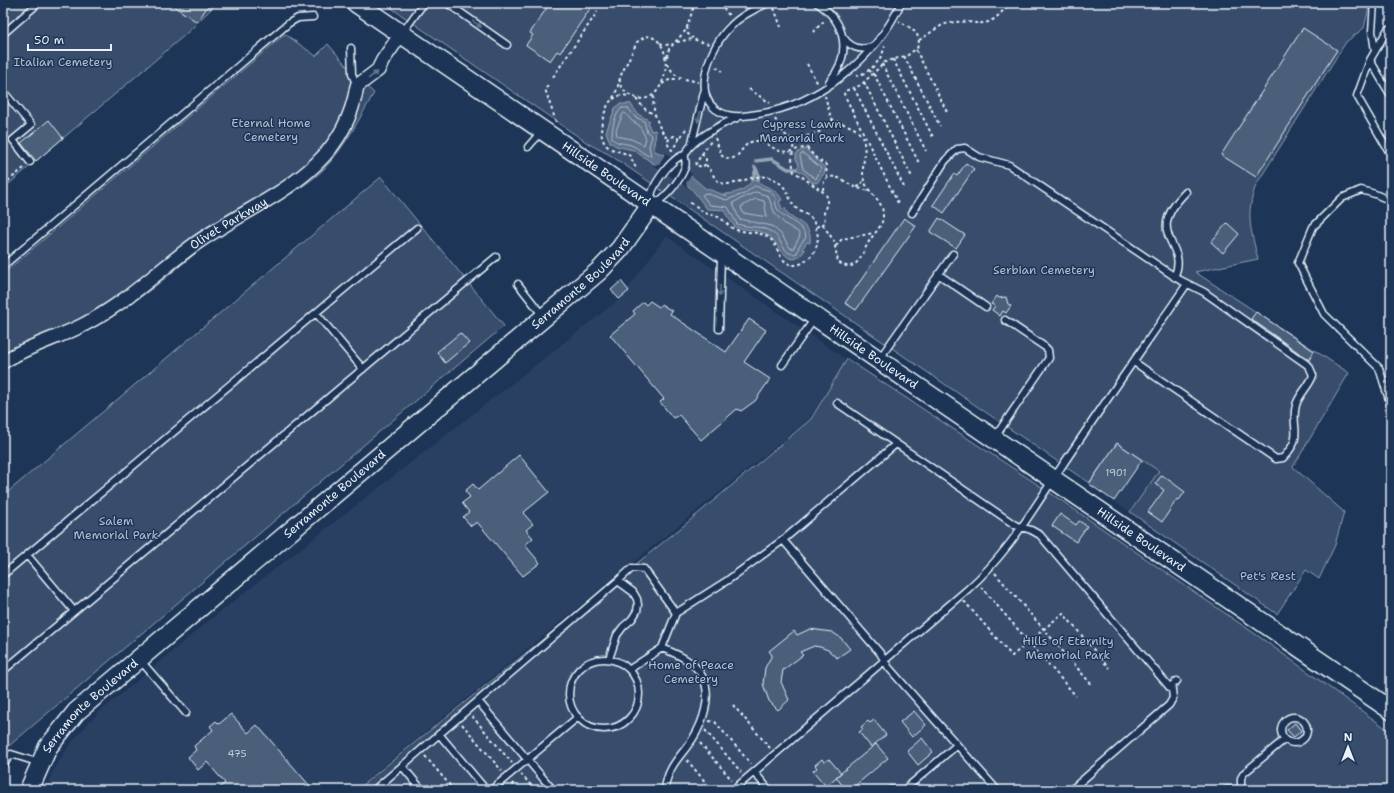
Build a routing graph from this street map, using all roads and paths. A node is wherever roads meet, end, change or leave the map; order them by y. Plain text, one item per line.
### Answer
1 (356, 3) edge
2 (424, 3) edge
3 (447, 3) edge
4 (659, 3) edge
5 (695, 3) edge
6 (720, 3) edge
7 (759, 3) edge
8 (768, 3) edge
9 (773, 3) edge
10 (817, 3) edge
11 (901, 3) edge
12 (1009, 3) edge
13 (1374, 3) edge
14 (657, 6) dead end
15 (34, 7) dead end
16 (598, 11) dead end
17 (831, 14) junction
18 (744, 15) junction
19 (313, 17) dead end
20 (893, 17) junction
21 (735, 22) junction
22 (688, 24) junction
23 (781, 27) dead end
24 (812, 32) dead end
25 (3, 34) edge
26 (401, 34) junction
27 (1391, 35) edge
28 (843, 37) junction
29 (696, 39) junction
30 (919, 40) junction
31 (657, 42) junction
32 (674, 43) junction
33 (885, 43) dead end
34 (507, 45) dead end
35 (873, 46) junction
36 (715, 47) junction
37 (351, 48) dead end
38 (916, 50) junction
39 (1375, 50) junction
40 (904, 56) junction
41 (893, 59) junction
42 (667, 60) junction
43 (1370, 60) junction
44 (876, 63) junction
45 (807, 64) dead end
46 (881, 65) junction
47 (715, 66) dead end
48 (722, 70) dead end
49 (869, 70) junction
50 (872, 73) junction
51 (854, 76) dead end
52 (553, 78) dead end
53 (620, 79) junction
54 (684, 79) junction
55 (864, 82) junction
56 (357, 86) junction
57 (548, 86) dead end
58 (705, 86) junction
59 (658, 88) junction
60 (854, 88) junction
61 (749, 89) dead end
62 (821, 90) junction
63 (3, 91) edge
64 (655, 93) junction
65 (1391, 96) edge
66 (634, 97) junction
67 (612, 100) junction
68 (771, 104) dead end
69 (948, 114) dead end
70 (741, 116) junction
71 (657, 118) junction
72 (771, 120) dead end
73 (833, 120) junction
74 (549, 126) junction
75 (940, 126) dead end
76 (863, 136) junction
77 (714, 137) dead end
78 (668, 139) junction
79 (934, 139) dead end
80 (794, 140) junction
81 (691, 146) junction
82 (528, 147) dead end
83 (926, 151) dead end
84 (793, 152) junction
85 (685, 155) junction
86 (1391, 156) edge
87 (30, 162) joint
88 (919, 163) dead end
89 (706, 165) junction
90 (636, 168) dead end
91 (912, 176) dead end
92 (827, 178) junction
93 (863, 178) junction
94 (3, 185) edge
95 (856, 187) junction
96 (904, 187) dead end
97 (823, 191) junction
98 (1186, 192) dead end
99 (874, 194) junction
100 (1391, 201) edge
101 (898, 203) dead end
102 (690, 204) dead end
103 (651, 205) junction
104 (912, 213) dead end
105 (823, 226) junction
106 (417, 228) dead end
107 (816, 228) junction
108 (876, 231) junction
109 (835, 249) junction
110 (721, 253) junction
111 (953, 254) dead end
112 (496, 257) dead end
113 (3, 266) edge
114 (938, 274) junction
115 (1174, 277) junction
116 (518, 284) dead end
117 (1187, 284) junction
118 (986, 307) dead end
119 (316, 313) junction
120 (815, 317) junction
121 (544, 318) junction
122 (1005, 320) dead end
123 (719, 330) dead end
124 (879, 360) junction
125 (3, 362) edge
126 (1134, 362) junction
127 (782, 365) dead end
128 (363, 369) junction
129 (837, 403) dead end
130 (1391, 406) edge
131 (994, 438) junction
132 (896, 444) junction
133 (1054, 478) junction
134 (1022, 528) junction
135 (784, 540) junction
136 (28, 555) junction
137 (990, 568) junction
138 (3, 575) edge
139 (618, 581) junction
140 (976, 581) junction
141 (960, 596) junction
142 (74, 611) junction
143 (676, 613) junction
144 (1044, 629) junction
145 (1029, 642) junction
146 (662, 648) junction
147 (139, 659) junction
148 (609, 659) junction
149 (885, 660) junction
150 (1109, 668) dead end
151 (630, 670) junction
152 (3, 671) edge
153 (1177, 681) dead end
154 (1092, 685) dead end
155 (1170, 687) junction
156 (1076, 696) dead end
157 (478, 701) junction
158 (733, 705) dead end
159 (1388, 706) edge
160 (467, 710) junction
161 (186, 713) dead end
162 (578, 717) junction
163 (457, 719) junction
164 (701, 722) junction
165 (439, 734) junction
166 (694, 736) junction
167 (1285, 739) junction
168 (956, 745) junction
169 (770, 748) dead end
170 (420, 750) junction
171 (681, 753) junction
172 (528, 760) junction
173 (40, 763) junction
174 (3, 764) edge
175 (751, 764) dead end
176 (402, 766) junction
177 (517, 769) junction
178 (741, 772) dead end
179 (754, 772) junction
180 (507, 777) junction
181 (732, 780) dead end
182 (1241, 789) edge
183 (29, 790) edge
184 (374, 790) edge
185 (422, 790) edge
186 (454, 790) edge
187 (486, 790) edge
188 (492, 790) edge
189 (518, 790) edge
190 (535, 790) edge
191 (553, 790) edge
192 (665, 790) edge
193 (712, 790) edge
194 (733, 790) edge
195 (769, 790) edge
196 (890, 790) edge
197 (904, 790) edge
198 (997, 790) edge
199 (1071, 790) edge
200 (1226, 790) edge
201 (1259, 790) edge

1 - 26 main road, Hillside Boulevard
2 - 26 lane
3 -> 34 lane
4 - 14 path
5 - 22 path
6 - 21 path
7 - 18 lane
8 - 18 lane
9 - 23 path
10 - 17 lane
11 - 20 lane
12 - 30 path
13 - 39 lane
15 - 25 lane
16 - 52 path
17 - 24 path
17 - 28 lane
18 - 21 lane
19 - 113 lane
20 - 30 path
20 - 35 lane
21 - 36 lane
22 - 29 path
22 - 32 path
56 -> 26 street
26 - 74 main road, Hillside Boulevard
27 - 39 lane
28 - 35 lane
28 - 62 lane
29 - 32 path
29 - 36 path
30 - 38 path
31 - 32 path
31 - 42 path
31 - 53 path
32 - 42 path
33 - 44 path
35 - 62 lane
36 - 58 lane
37 - 56 lane
38 - 40 path
38 - 69 path
39 - 43 lane
40 - 41 path
40 - 75 path
41 - 46 path
41 - 79 path
42 - 54 path
42 - 59 path
43 - 65 lane
43 - 86 lane
44 - 46 path
44 - 49 path
45 - 62 path
46 - 50 path
46 - 83 path
47 - 48 path
49 - 50 path
49 - 51 path
50 - 55 path
50 - 88 path
53 - 66 path
53 - 67 path
54 - 58 path
54 - 59 path
55 - 60 path
55 - 91 path
56 - 125 street, Olivet Parkway
57 - 74 path
58 - 70 lane
58 -> 81 lane
59 - 64 path
60 - 76 path
60 - 96 path
61 - 68 path
62 - 70 lane
62 - 73 path
63 - 87 lane
64 - 66 path
64 - 71 path
66 - 67 path
66 - 71 path
67 - 90 path
70 - 81 lane
71 - 78 path
72 - 80 path
73 - 76 path
73 - 80 path
74 - 82 lane
74 - 103 main road, Hillside Boulevard
76 - 93 path
76 - 101 path
77 - 84 path
78 - 78 path
80 - 84 path
81 - 85 lane
84 - 92 path
84 - 97 path
85 - 103 lane
85 - 103 lane
87 - 94 path
89 - 89 path
89 - 107 path
92 - 95 path
92 - 97 path
93 - 95 path
93 - 99 path
95 - 99 path
97 - 105 path
98 - 115 lane
99 - 108 path
100 - 130 lane
102 - 107 path
103 - 110 main road, Hillside Boulevard
103 - 121 main road, Serramonte Boulevard
104 - 115 lane
105 - 107 path
105 - 109 path
106 - 119 lane
108 - 109 path
108 - 109 path
110 - 120 main road, Hillside Boulevard
110 -> 123 lane
111 - 114 lane
112 - 128 lane
114 - 118 lane
114 - 124 lane
115 - 117 lane
116 - 121 lane
117 - 126 lane
117 - 126 lane
119 - 128 lane
119 - 136 lane
120 - 124 main road, Hillside Boulevard
120 - 127 lane
121 - 147 main road, Serramonte Boulevard
122 - 131 lane
124 - 131 main road, Hillside Boulevard
126 - 133 lane
128 - 142 lane
129 - 132 lane
131 - 133 main road, Hillside Boulevard
132 - 134 lane
132 - 135 lane
133 - 134 lane
133 - 159 main road, Hillside Boulevard
134 - 137 lane
134 - 155 lane
135 - 143 lane
135 - 149 lane
136 - 138 lane
136 - 142 lane
137 - 140 lane
137 - 144 path
139 - 143 lane
139 - 148 lane
139 - 157 lane
140 - 141 lane
140 - 145 path
141 - 145 path
141 - 149 lane
142 - 152 lane
143 - 146 lane
144 - 145 path
144 - 150 path
144 - 154 path
145 - 156 path
146 - 151 lane
146 - 164 lane
147 - 161 lane
147 - 173 main road, Serramonte Boulevard
148 - 151 lane
148 - 162 lane
149 - 168 lane
149 - 179 lane
151 - 162 lane
153 - 155 lane
155 - 199 lane
157 - 160 lane
157 - 172 lane
158 - 169 path
160 - 163 lane
160 - 177 path
162 - 172 lane
163 - 165 lane
163 - 180 path
164 - 166 lane
164 - 175 path
164 - 178 path
165 - 170 lane
165 - 187 lane
166 - 171 lane
166 - 181 path
167 - 167 lane
167 - 182 lane
168 - 197 lane
168 - 198 lane
170 - 176 lane
170 - 186 path
171 - 192 lane
171 - 193 path
172 - 177 lane
172 - 191 lane
173 - 174 lane
173 - 183 main road, Serramonte Boulevard
176 - 184 lane
176 - 185 lane
177 - 180 lane
177 - 190 path
179 - 194 lane
179 - 195 lane
180 - 188 lane
180 - 189 path
182 - 200 lane
182 - 201 lane
196 - 197 lane

